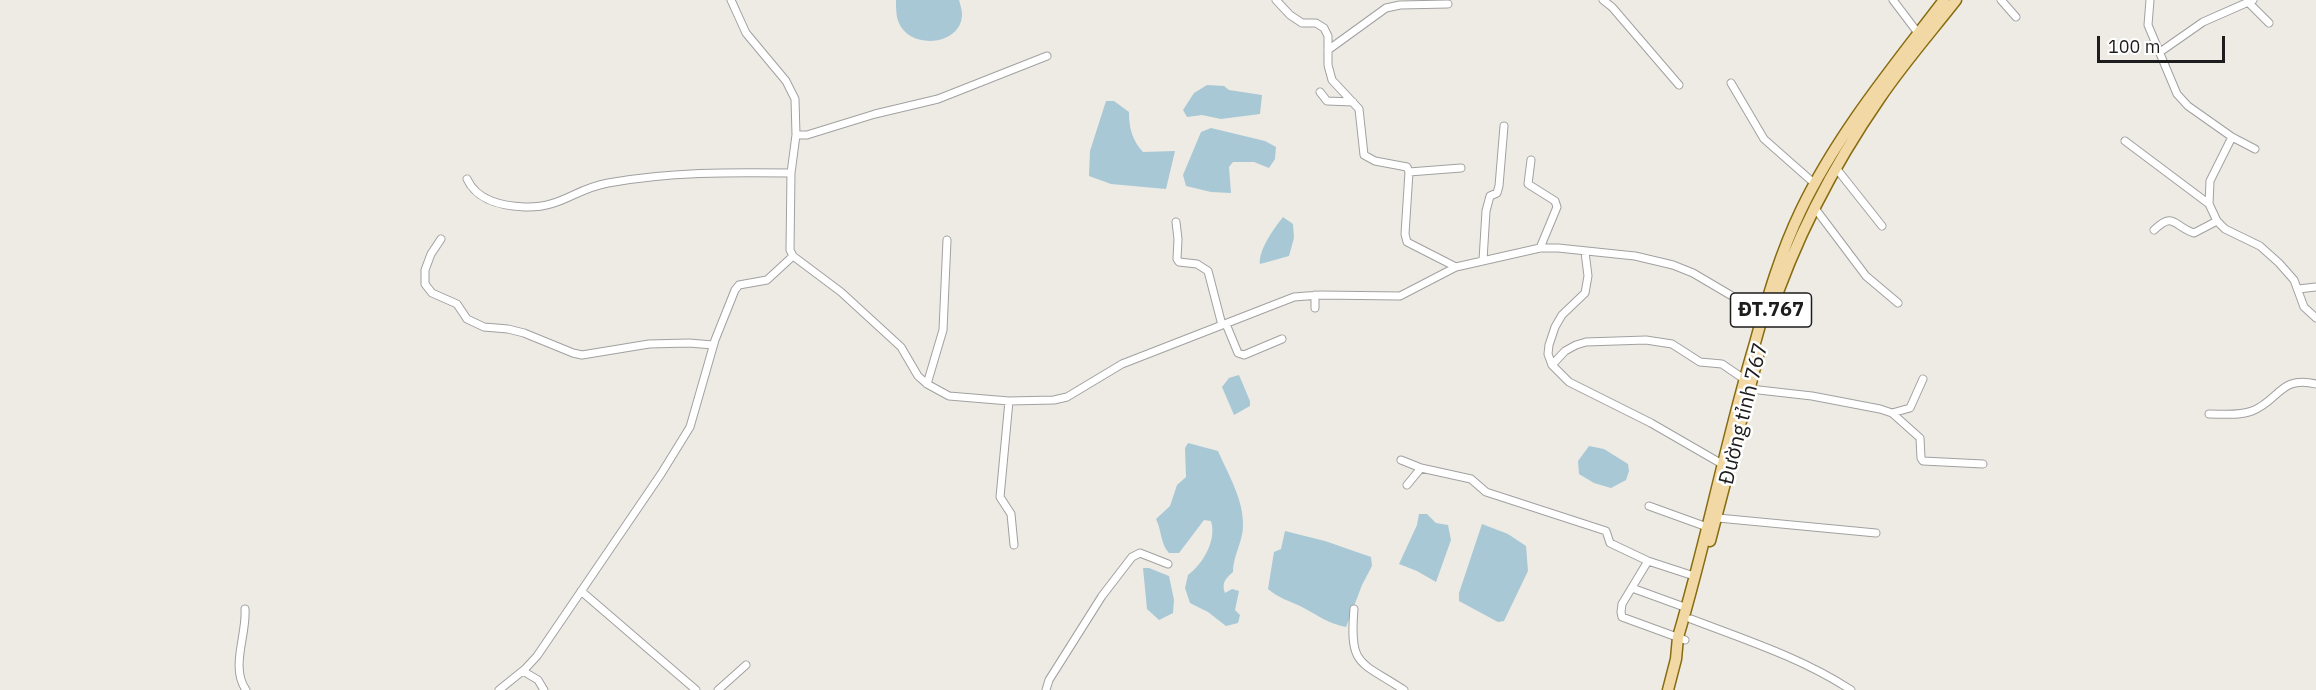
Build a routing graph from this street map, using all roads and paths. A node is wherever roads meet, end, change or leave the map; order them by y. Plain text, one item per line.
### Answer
1 (731, 0) edge
2 (1276, 0) edge
3 (1603, 0) edge
4 (1893, 0) edge
5 (1956, 0) edge
6 (2001, 0) edge
7 (2150, 0) edge
8 (2251, 1) edge
9 (1938, 2) edge
10 (1448, 4) dead end
11 (2016, 17) dead end
12 (2269, 23) dead end
13 (1918, 33) junction
14 (1328, 50) junction
15 (2160, 52) junction
16 (1047, 56) dead end
17 (1731, 83) dead end
18 (1679, 85) dead end
19 (1320, 92) dead end
20 (1353, 102) junction
21 (1504, 126) dead end
22 (796, 135) junction
23 (2232, 136) junction
24 (2125, 141) dead end
25 (2255, 149) dead end
26 (1531, 160) dead end
27 (1461, 168) dead end
28 (1836, 168) junction
29 (1409, 172) junction
30 (791, 173) junction
31 (466, 179) dead end
32 (1815, 184) junction
33 (2209, 204) junction
34 (1814, 207) junction
35 (1176, 222) dead end
36 (2217, 222) junction
37 (1882, 226) dead end
38 (2154, 230) dead end
39 (441, 239) dead end
40 (947, 240) dead end
41 (1540, 248) junction
42 (1585, 252) junction
43 (793, 256) junction
44 (1483, 260) junction
45 (1456, 267) junction
46 (2316, 286) edge
47 (2298, 289) junction
48 (1315, 295) junction
49 (1898, 303) dead end
50 (1315, 308) dead end
51 (1766, 316) junction
52 (2316, 318) edge
53 (1224, 324) junction
54 (1282, 339) dead end
55 (713, 345) junction
56 (1552, 365) junction
57 (1923, 380) dead end
58 (927, 384) junction
59 (1747, 384) junction
60 (2316, 384) edge
61 (1009, 401) junction
62 (1892, 413) junction
63 (2209, 414) dead end
64 (1401, 460) dead end
65 (1722, 464) junction
66 (1983, 464) dead end
67 (1421, 468) junction
68 (1407, 485) dead end
69 (1648, 506) dead end
70 (1718, 518) junction
71 (1707, 527) junction
72 (1876, 533) dead end
73 (1014, 545) dead end
74 (1648, 561) junction
75 (1168, 564) dead end
76 (1694, 576) junction
77 (1632, 588) junction
78 (581, 591) junction
79 (1687, 608) junction
80 (245, 609) dead end
81 (1354, 609) dead end
82 (1691, 619) junction
83 (1681, 638) junction
84 (746, 665) dead end
85 (524, 671) junction
86 (246, 690) edge
87 (499, 690) edge
88 (544, 690) edge
89 (696, 690) edge
90 (718, 690) edge
91 (1046, 690) edge
92 (1404, 690) edge
93 (1668, 690) edge
94 (1851, 690) edge

1 - 22 street
2 - 14 street
3 - 18 street
4 - 13 street
5 - 28 main road, Đường tỉnh 767 / ĐT.767
6 - 11 street
7 - 15 street
8 - 12 street
8 - 15 street
9 - 13 main road, Đường tỉnh 767 / ĐT.767
10 - 14 street
13 - 32 main road, Đường tỉnh 767 / ĐT.767
14 - 20 street
15 - 23 street
16 - 22 street
17 - 32 street
19 - 20 street
20 - 29 street
21 - 44 street
22 - 30 street
23 - 25 street
23 - 33 street
24 - 33 street
26 - 41 street
27 - 29 street
28 - 34 main road, Đường tỉnh 767 / ĐT.767
28 - 37 street
29 - 45 street
30 - 31 street
30 - 43 street
32 - 51 main road, Đường tỉnh 767 / ĐT.767
33 - 36 street
34 - 49 street
34 - 51 main road, Đường tỉnh 767 / ĐT.767
35 - 53 street
36 - 38 street
36 - 47 street
39 - 55 street
40 - 58 street
41 - 42 street
41 - 44 street
42 - 51 street
42 - 56 street
43 - 55 street
43 - 58 street
44 - 45 street
45 - 48 street
46 - 47 street
47 - 52 street
48 - 50 street
48 - 53 street
51 - 59 main road, Đường tỉnh 767 / ĐT.767
53 - 54 street
53 - 61 street
55 - 78 street
56 - 59 street
56 - 65 street
57 - 62 street
58 - 61 street
59 - 62 street
59 - 65 main road, Đường tỉnh 767 / ĐT.767
59 - 70 main road, Đường tỉnh 767 / ĐT.767
60 - 63 street
61 - 73 street
62 - 66 street
64 - 67 street
65 - 71 main road, Đường tỉnh 767 / ĐT.767
67 - 68 street
67 - 74 street
69 - 71 street
70 - 72 street
70 - 82 main road, Đường tỉnh 767 / ĐT.767
71 - 76 main road, Đường tỉnh 767 / ĐT.767
74 - 76 street
74 - 77 street
75 - 91 street
76 - 79 main road, Đường tỉnh 767 / ĐT.767
77 - 79 street
77 - 83 street
78 - 85 street
78 - 89 street
79 - 83 main road, Đường tỉnh 767 / ĐT.767
80 - 86 street
81 - 92 street
82 - 83 main road, Đường tỉnh 767 / ĐT.767
82 - 94 street
83 - 93 main road, Đường tỉnh 767 / ĐT.767
84 - 90 street
85 - 87 street
85 - 88 street

